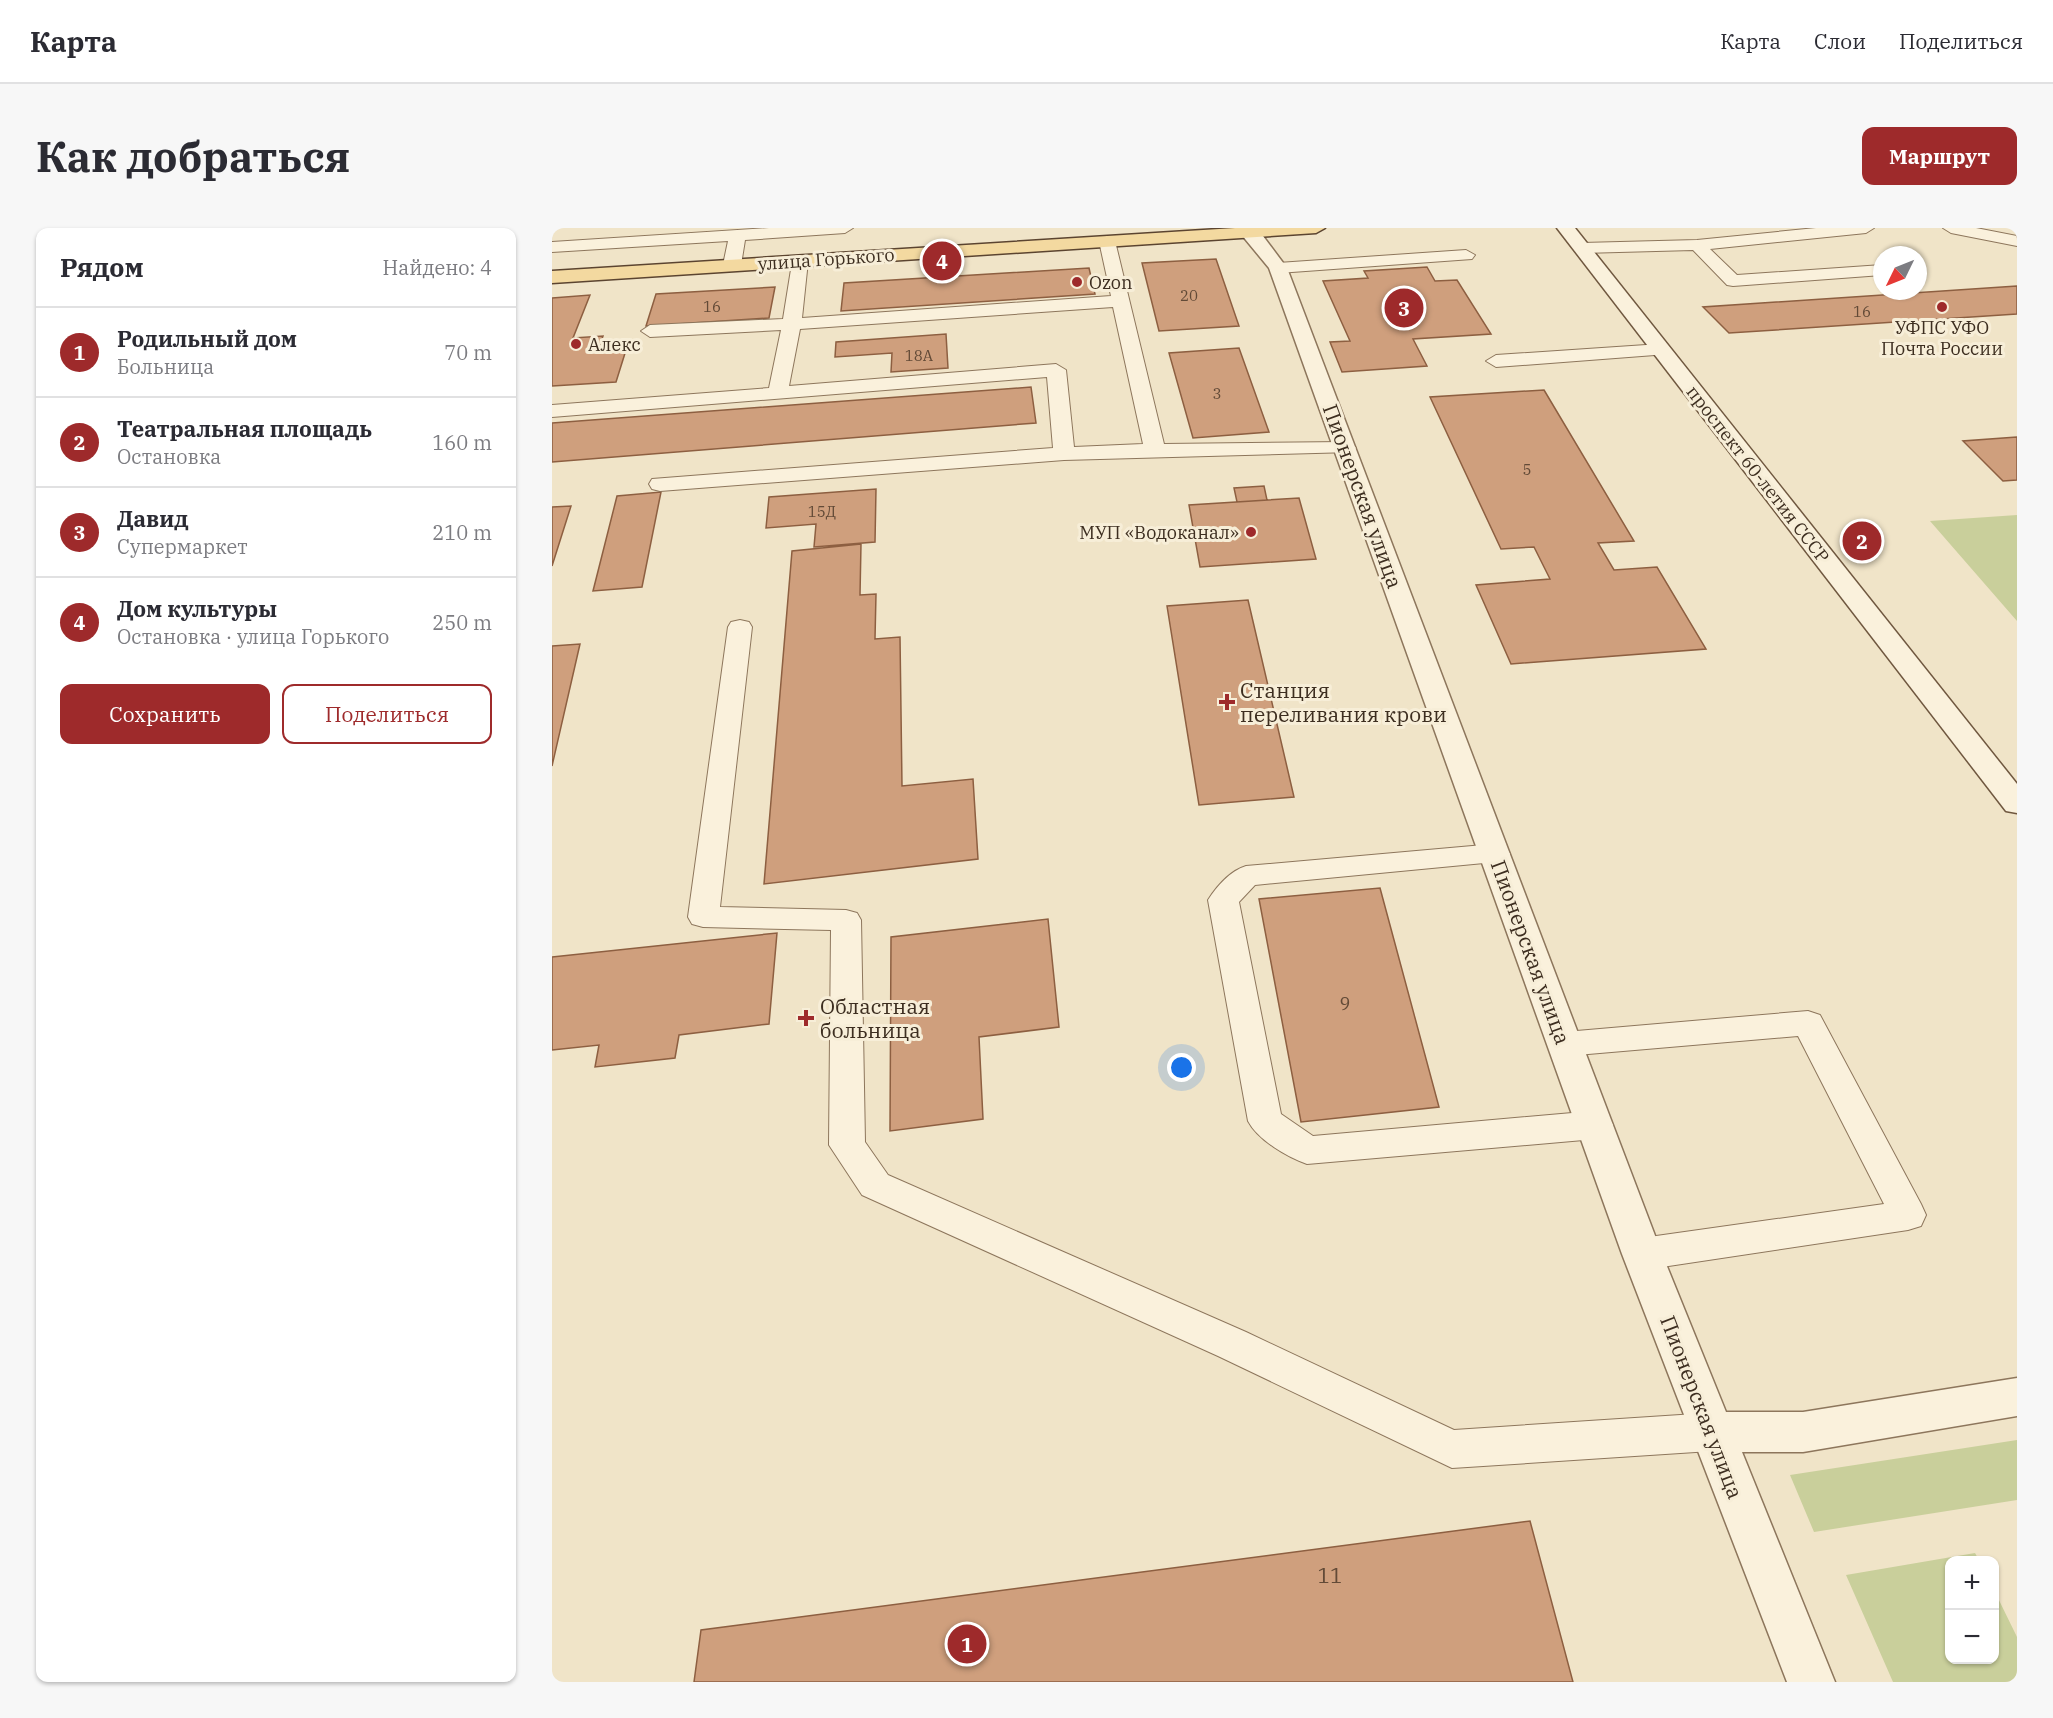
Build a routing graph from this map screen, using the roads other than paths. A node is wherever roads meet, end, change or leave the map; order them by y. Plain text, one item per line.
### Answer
1 (845, 228) edge
2 (1316, 228) edge
3 (1566, 228) edge
4 (1866, 228) edge
5 (1951, 228) edge
6 (1248, 230) edge
7 (738, 235) junction
8 (1107, 241) junction
9 (2017, 241) edge
10 (1697, 245) junction
11 (552, 247) edge
12 (1582, 248) junction
13 (1466, 255) dead end
14 (799, 261) junction
15 (732, 265) junction
16 (1278, 268) junction
17 (1873, 271) edge
18 (552, 277) edge
19 (1121, 301) junction
20 (792, 324) junction
21 (650, 331) dead end
22 (1661, 350) junction
23 (1496, 361) dead end
24 (778, 393) junction
25 (552, 411) edge
26 (1345, 448) junction
27 (1155, 450) junction
28 (1064, 454) junction
29 (660, 484) dead end
30 (740, 627) dead end
31 (2017, 804) edge
32 (1495, 854) junction
33 (1565, 1044) junction
34 (1594, 1125) junction
35 (1642, 1254) junction
36 (2017, 1397) edge
37 (1711, 1432) junction
38 (1811, 1682) edge

1 - 7 lane
2 - 6 main road, улица Горького
3 - 12 street, проспект 60-летия СССР
4 - 10 lane
5 - 9 lane
6 - 8 main road, улица Горького
6 - 16 street, Пионерская улица
7 - 11 lane
7 - 15 lane
8 - 14 main road, улица Горького
8 - 19 lane
10 - 12 lane
10 - 17 lane
12 - 22 street, проспект 60-летия СССР
13 - 16 lane
14 - 15 main road, улица Горького
14 - 20 lane
15 - 18 main road, улица Горького
16 - 26 street, Пионерская улица
19 - 20 lane
19 - 27 lane
20 - 21 lane
20 - 24 lane
22 - 23 lane
22 - 31 street, проспект 60-летия СССР
24 - 25 lane
24 - 28 lane
26 - 27 lane
26 - 32 street, Пионерская улица
27 - 28 lane
28 - 29 lane
30 - 37 lane
32 - 33 street, Пионерская улица
32 - 34 lane
33 - 34 street, Пионерская улица
33 - 35 lane
34 - 35 street, Пионерская улица
35 - 37 street, Пионерская улица
36 - 37 street
37 - 38 street, Пионерская улица

